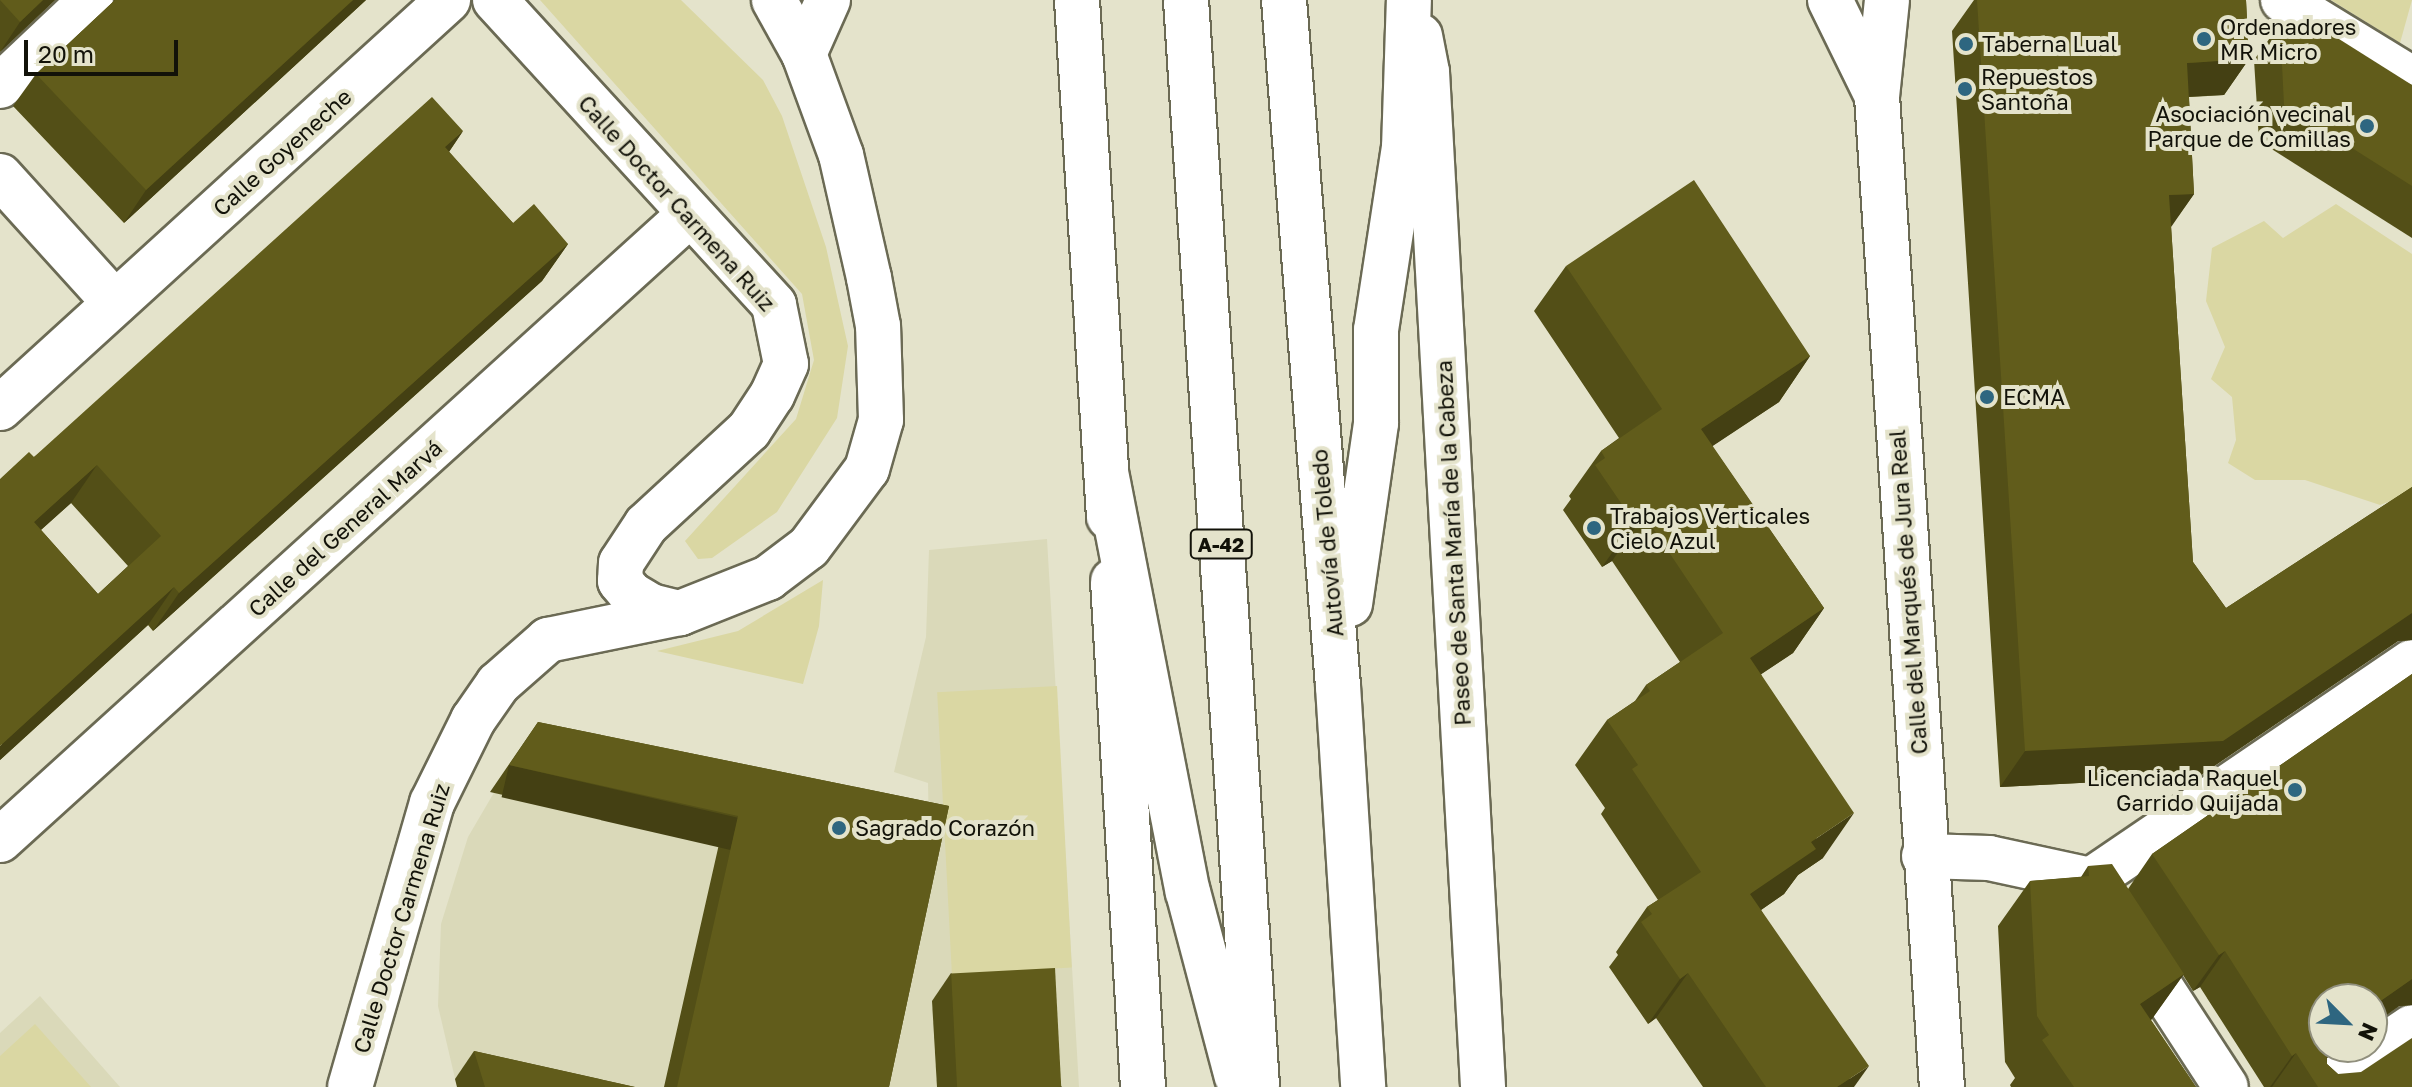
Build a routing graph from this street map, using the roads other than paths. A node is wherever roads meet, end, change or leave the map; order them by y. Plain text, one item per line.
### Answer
1 (91, 0) edge
2 (448, 0) edge
3 (495, 0) edge
4 (774, 0) edge
5 (828, 0) edge
6 (1077, 0) edge
7 (1186, 0) edge
8 (1284, 0) edge
9 (1411, 0) edge
10 (1830, 0) edge
11 (1855, 0) edge
12 (1887, 0) edge
13 (2283, 0) edge
14 (804, 54) junction
15 (2412, 79) edge
16 (0, 86) edge
17 (1877, 96) junction
18 (0, 176) edge
19 (689, 215) junction
20 (115, 303) junction
21 (0, 408) edge
22 (1107, 477) junction
23 (680, 613) junction
24 (2412, 662) edge
25 (1338, 686) junction
26 (0, 840) edge
27 (1924, 856) junction
28 (2091, 880) junction
29 (2412, 1027) edge
30 (350, 1087) edge
31 (1143, 1087) edge
32 (1240, 1087) edge
33 (1257, 1087) edge
34 (1363, 1087) edge
35 (1483, 1087) edge
36 (1942, 1087) edge
37 (2226, 1087) edge
38 (2323, 1087) edge

1 - 16 main road
2 - 20 main road, Calle Goyeneche
3 - 19 main road, Calle Doctor Carmena Ruiz
4 - 14 main road
5 - 14 main road
6 - 22 main road
7 - 33 main road, A-42
8 - 25 main road, Autovía de Toledo
9 - 25 main road
9 - 35 main road, Paseo de Santa María de la Cabeza
10 - 17 main road, Calle del Marqués de Jura Real
11 - 17 main road, Calle del Marqués de Jura Real
12 - 17 main road, Calle del Marqués de Jura Real
13 - 15 main road
14 - 23 main road
17 - 27 main road, Calle del Marqués de Jura Real
18 - 20 main road
19 - 23 main road, Calle Doctor Carmena Ruiz
19 - 26 main road, Calle del General Marvá
20 - 21 main road, Calle Goyeneche
22 - 31 main road
22 - 32 main road
23 - 30 main road, Calle Doctor Carmena Ruiz
24 - 28 main road
25 - 34 main road, Autovía de Toledo
27 - 28 main road
27 - 36 main road, Calle del Marqués de Jura Real
28 - 37 main road
29 - 38 main road

